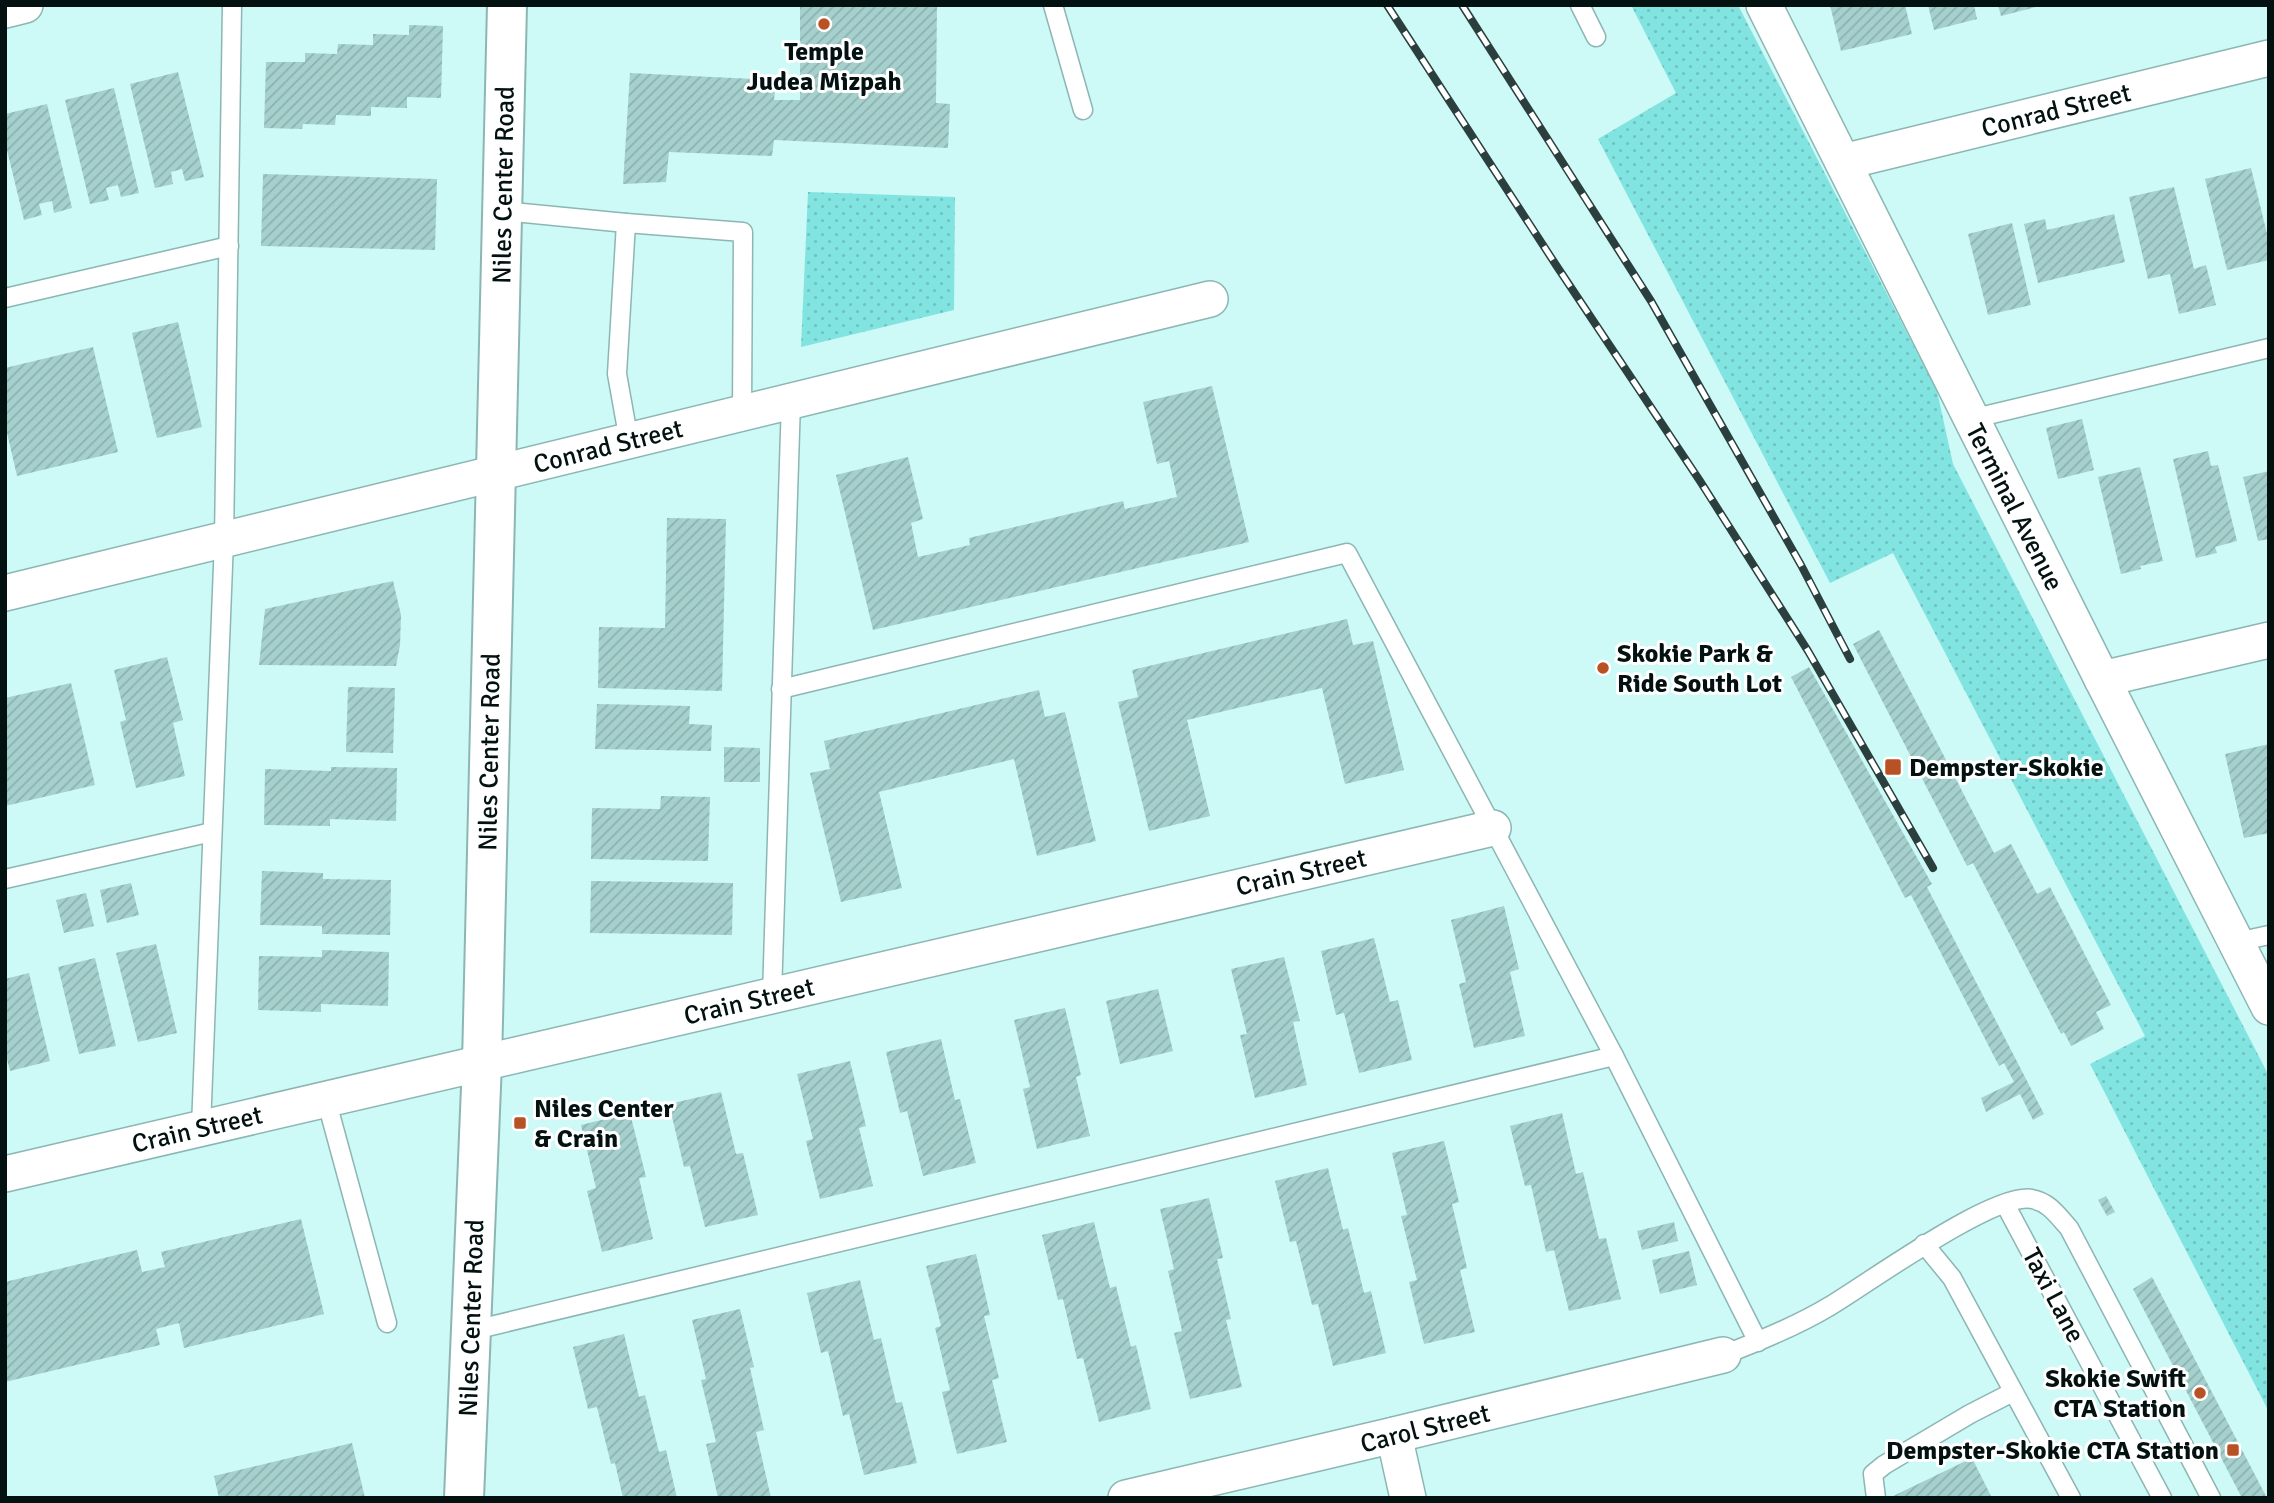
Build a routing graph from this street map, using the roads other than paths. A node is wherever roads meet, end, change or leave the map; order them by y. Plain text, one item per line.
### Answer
1 (25, 5) edge
2 (232, 5) edge
3 (507, 5) edge
4 (1053, 5) edge
5 (1580, 5) edge
6 (1764, 5) edge
7 (5, 10) edge
8 (1596, 37) dead end
9 (2269, 58) edge
10 (1083, 110) dead end
11 (1843, 162) junction
12 (503, 211) junction
13 (626, 223) junction
14 (229, 246) junction
15 (5, 298) edge
16 (1210, 299) dead end
17 (2269, 348) edge
18 (791, 401) junction
19 (742, 413) junction
20 (1971, 419) junction
21 (629, 441) junction
22 (495, 473) junction
23 (224, 540) junction
24 (5, 593) edge
25 (2269, 640) edge
26 (2102, 679) junction
27 (781, 689) junction
28 (1493, 828) junction
29 (212, 832) junction
30 (5, 879) edge
31 (2253, 938) edge
32 (772, 995) junction
33 (2269, 1007) edge
34 (1614, 1056) junction
35 (482, 1063) junction
36 (326, 1099) junction
37 (201, 1128) junction
38 (5, 1174) edge
39 (2005, 1203) junction
40 (1924, 1244) junction
41 (387, 1323) dead end
42 (470, 1331) junction
43 (1758, 1342) junction
44 (1723, 1354) joint
45 (2013, 1392) junction
46 (1394, 1436) junction
47 (464, 1498) edge
48 (1126, 1498) edge
49 (1408, 1498) edge
50 (1876, 1498) edge
51 (2071, 1498) edge
52 (2162, 1498) edge
53 (2211, 1498) edge

1 - 7 street
2 - 14 lane
3 - 12 main road, Niles Center Road
4 - 10 lane
5 - 8 lane
6 - 11 street, Terminal Avenue
9 - 11 street, Conrad Street
11 - 20 street, Terminal Avenue
12 - 13 lane
12 - 22 main road, Niles Center Road
13 - 19 lane
13 - 21 lane
14 - 15 lane
14 - 23 lane
16 - 18 street, Conrad Street
17 - 20 lane
18 - 19 street, Conrad Street
18 - 27 lane
19 - 21 street, Conrad Street
20 - 26 street, Terminal Avenue
21 - 22 street, Conrad Street
22 - 23 street, Conrad Street
22 - 35 main road, Niles Center Road
23 - 24 street, Conrad Street
23 - 29 lane
25 - 26 street
26 - 31 street, Terminal Avenue
27 - 28 lane
27 - 32 lane
28 - 32 street, Crain Street
28 - 34 lane
29 - 30 lane
29 - 37 lane
31 - 33 street, Terminal Avenue
32 - 35 street, Crain Street
34 - 42 lane
34 - 43 lane
35 - 36 street, Crain Street
35 - 42 main road, Niles Center Road
36 - 37 street, Crain Street
36 - 41 lane
37 - 38 street, Crain Street
39 - 40 lane
39 - 52 lane, Taxi Lane
39 - 53 lane
40 - 43 lane
40 - 45 lane
42 - 47 main road, Niles Center Road
43 - 44 lane
44 - 46 street, Carol Street
45 - 50 lane
45 - 51 lane
46 - 48 street, Carol Street
46 - 49 street

